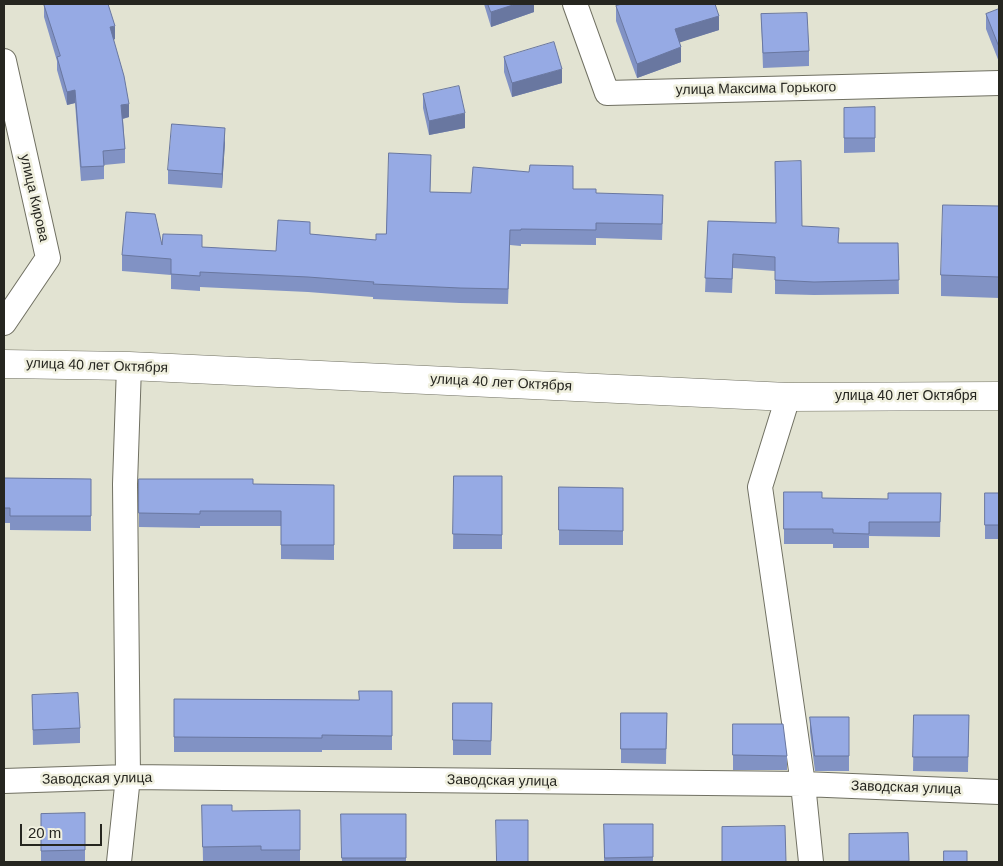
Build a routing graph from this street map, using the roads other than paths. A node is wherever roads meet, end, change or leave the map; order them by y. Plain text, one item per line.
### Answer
1 (575, 4) edge
2 (4, 61) edge
3 (999, 83) edge
4 (4, 323) edge
5 (4, 364) edge
6 (128, 366) junction
7 (788, 396) junction
8 (999, 396) edge
9 (128, 777) junction
10 (4, 781) edge
11 (803, 784) junction
12 (999, 792) edge
13 (119, 862) edge
14 (811, 862) edge

1 - 3 street, улица Максима Горького
2 - 4 street, улица Кирова
5 - 6 street, улица 40 лет Октября
6 - 7 street, улица 40 лет Октября
6 - 9 street
7 - 8 street, улица 40 лет Октября
7 - 11 street
9 - 10 street, Заводская улица
9 - 11 street, Заводская улица
9 - 13 street
11 - 12 street, Заводская улица
11 - 14 street

